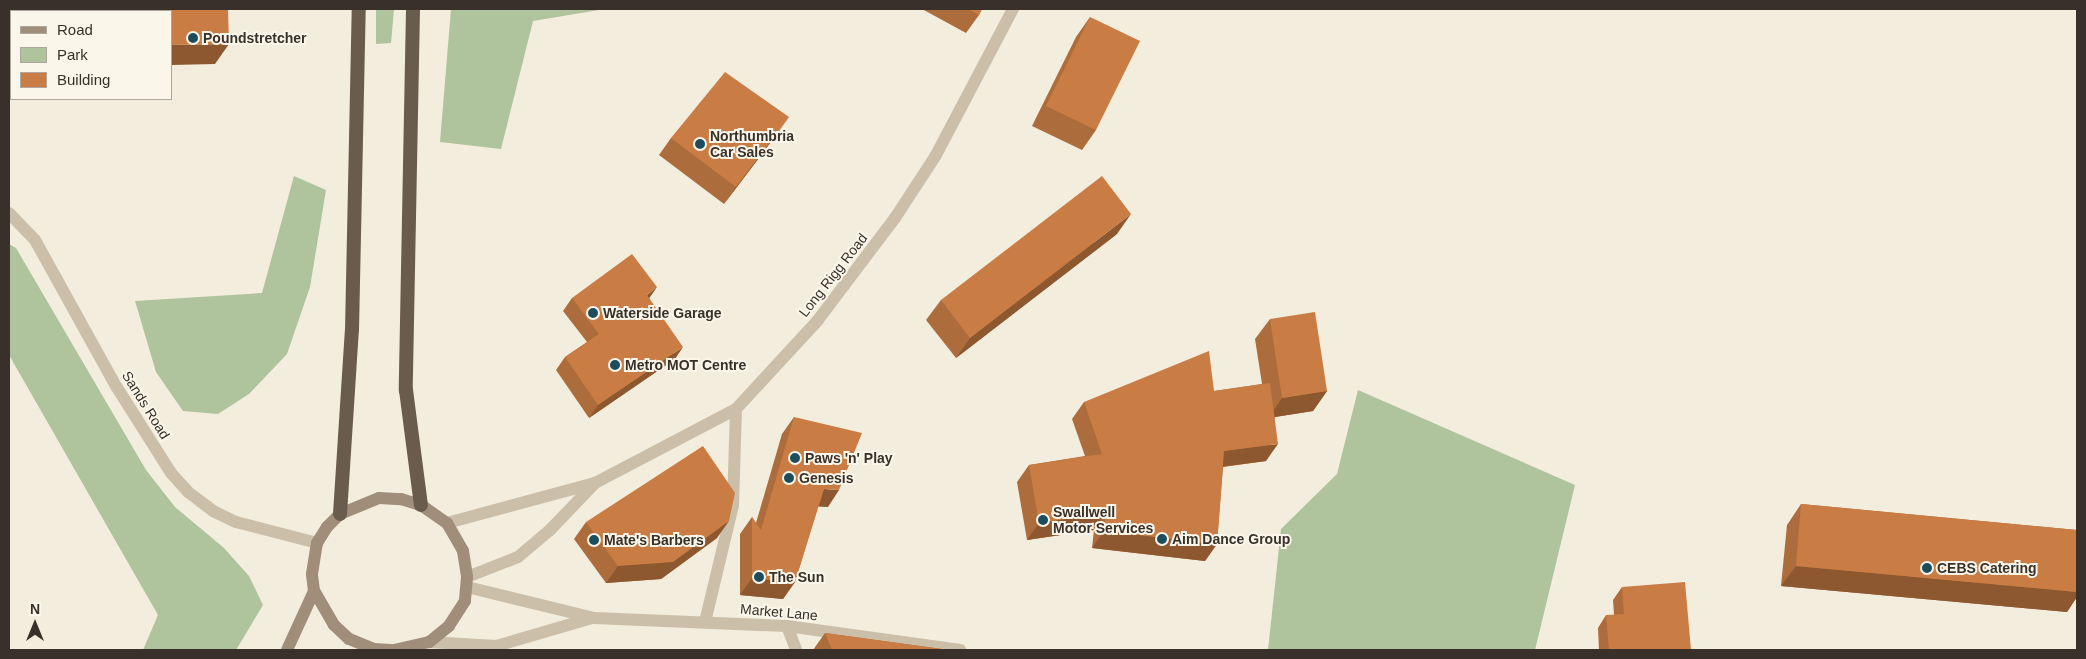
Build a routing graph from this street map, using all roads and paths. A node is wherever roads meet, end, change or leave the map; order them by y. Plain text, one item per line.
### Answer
1 (358, 9) edge
2 (412, 9) edge
3 (1013, 9) edge
4 (9, 213) edge
5 (736, 409) junction
6 (595, 483) junction
7 (421, 505) junction
8 (340, 514) junction
9 (447, 523) junction
10 (317, 543) junction
11 (467, 582) junction
12 (314, 591) junction
13 (594, 618) junction
14 (705, 622) junction
15 (787, 626) junction
16 (429, 642) junction
17 (497, 648) edge
18 (373, 649) edge
19 (287, 650) edge
20 (392, 650) edge
21 (796, 650) edge
22 (960, 650) edge

1 - 8 highway
2 - 7 highway
3 - 5 street, Long Rigg Road
4 - 10 street, Sands Road
5 - 6 street, Long Rigg Road
5 - 14 street
6 - 9 street
6 - 11 street
7 - 8 main road
7 - 9 main road
8 - 10 main road
9 - 11 main road
10 - 12 main road
11 - 13 street, Market Lane
11 - 16 main road
12 - 18 main road
12 - 19 main road
13 - 14 street, Market Lane
13 - 17 street, Market Lane
14 - 15 street, Market Lane
15 - 21 street
15 - 22 street, Market Lane
16 - 17 street, Market Lane
16 - 20 main road
18 - 20 main road

